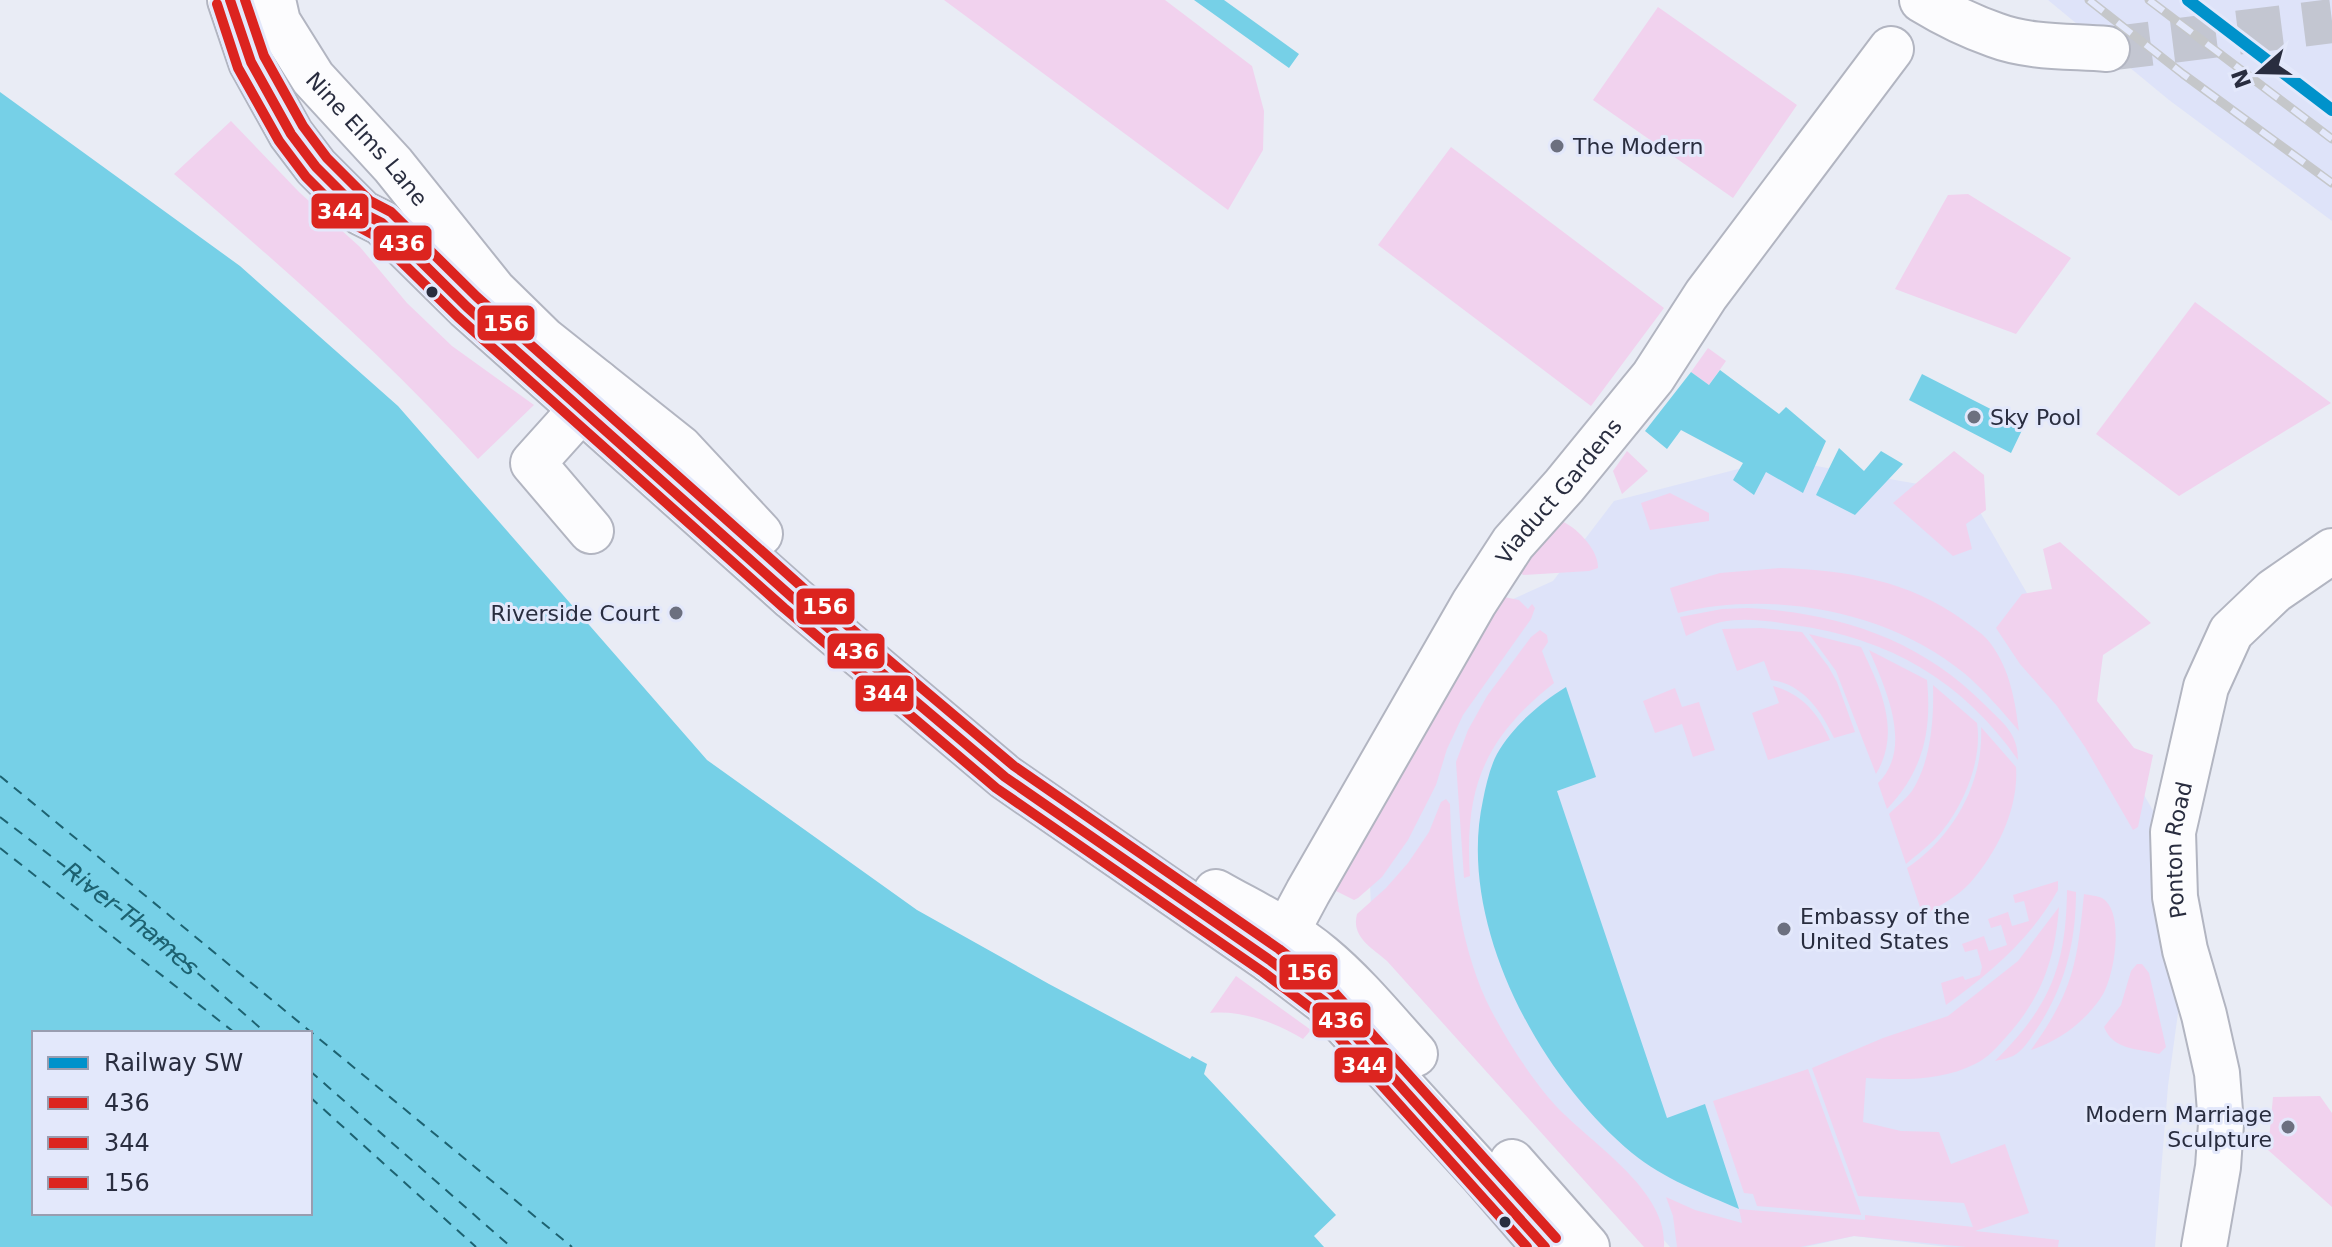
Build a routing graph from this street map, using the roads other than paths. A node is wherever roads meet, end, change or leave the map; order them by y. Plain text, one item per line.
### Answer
1 (230, 0) edge
2 (273, 0) edge
3 (1922, 0) edge
4 (1891, 49) dead end
5 (2107, 49) tunnel mouth
6 (589, 394) junction
7 (591, 531) dead end
8 (2332, 551) edge
9 (1279, 946) junction
10 (1545, 1247) edge
11 (1587, 1247) edge
12 (2204, 1247) edge

1 - 6 main road, Nine Elms Lane
2 - 6 main road, Nine Elms Lane
3 - 5 main road
4 - 9 main road, Viaduct Gardens
6 - 7 main road
6 - 9 main road, Nine Elms Lane
8 - 12 main road, Ponton Road
9 - 10 main road, Nine Elms Lane
9 - 11 main road, Nine Elms Lane

